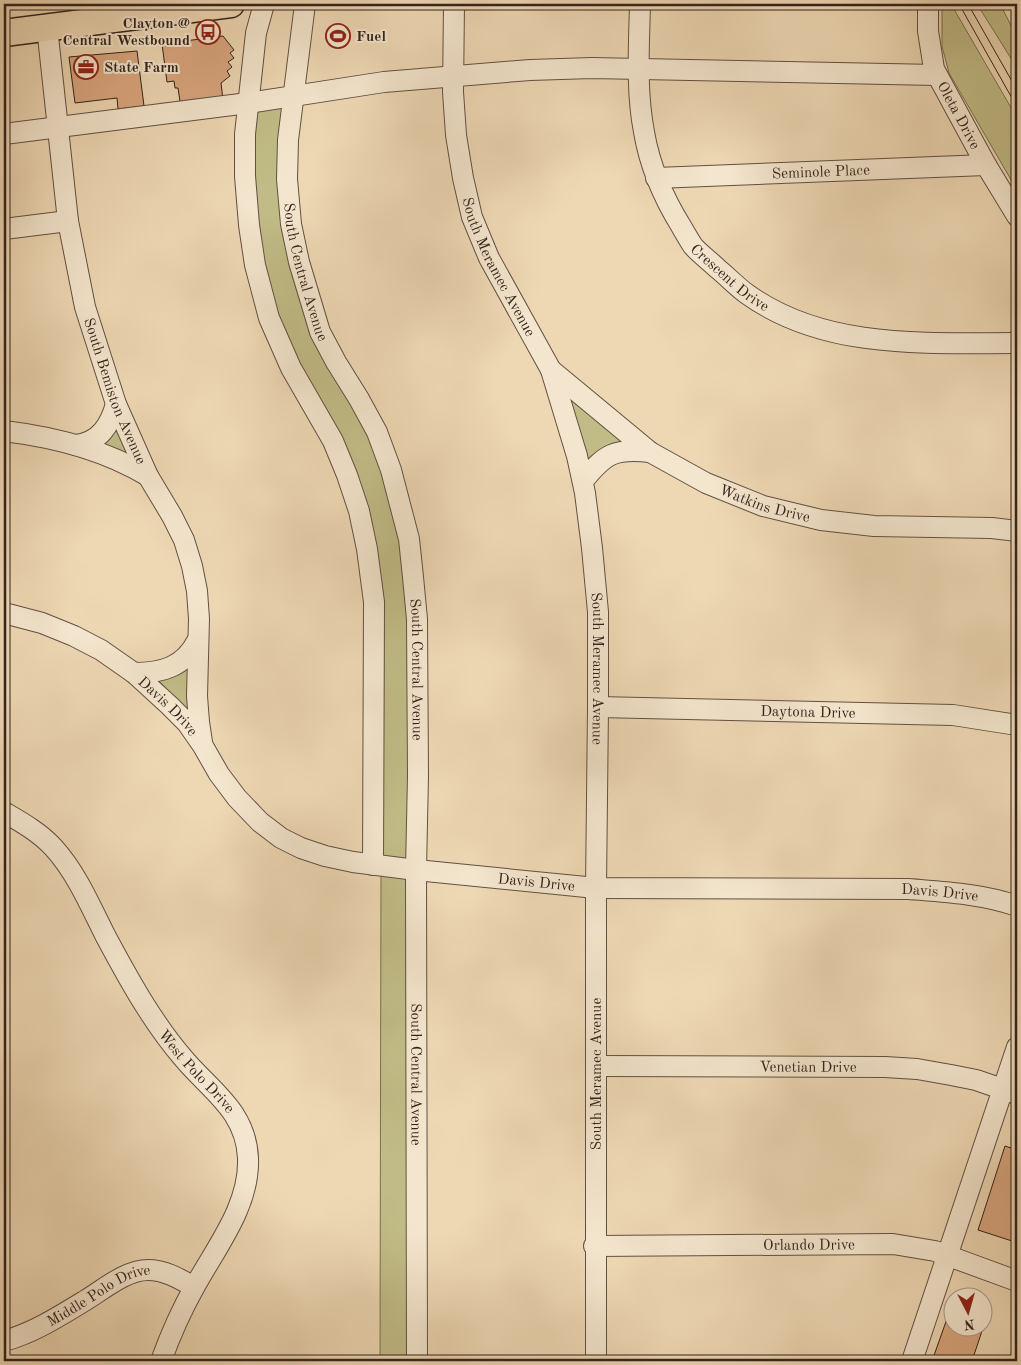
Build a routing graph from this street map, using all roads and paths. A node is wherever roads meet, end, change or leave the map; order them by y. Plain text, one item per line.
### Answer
1 (232, 4) edge
2 (264, 4) edge
3 (305, 4) edge
4 (454, 4) edge
5 (640, 4) edge
6 (928, 4) edge
7 (168, 8) edge
8 (47, 28) junction
9 (4, 33) edge
10 (640, 68) junction
11 (937, 75) junction
12 (453, 76) junction
13 (293, 96) junction
14 (248, 103) junction
15 (58, 127) junction
16 (4, 134) edge
17 (986, 165) junction
18 (656, 178) junction
19 (1017, 216) edge
20 (68, 222) junction
21 (4, 230) edge
22 (1017, 343) edge
23 (551, 370) junction
24 (116, 404) junction
25 (4, 431) edge
26 (76, 445) junction
27 (650, 452) junction
28 (148, 476) junction
29 (583, 481) junction
30 (1017, 514) edge
31 (992, 528) junction
32 (1017, 531) edge
33 (4, 613) edge
34 (197, 641) junction
35 (134, 673) junction
36 (598, 707) junction
37 (1017, 725) edge
38 (203, 746) junction
39 (4, 812) edge
40 (373, 865) junction
41 (416, 870) junction
42 (596, 888) junction
43 (1017, 906) edge
44 (1017, 1047) edge
45 (596, 1066) junction
46 (1010, 1092) edge
47 (594, 1246) junction
48 (947, 1256) junction
49 (1017, 1282) edge
50 (194, 1287) junction
51 (4, 1341) edge
52 (161, 1361) edge
53 (417, 1361) edge
54 (596, 1361) edge
55 (912, 1361) edge

1 - 7 main road
2 - 14 street
3 - 13 street, South Central Avenue
4 - 12 street, South Meramec Avenue
5 - 10 street, Crescent Drive
6 - 11 street, Oleta Drive
7 - 8 main road
8 - 9 main road
8 - 15 street, South Bemiston Avenue
10 - 11 street
10 - 12 street
10 - 18 street, Crescent Drive
11 - 17 street, Oleta Drive
12 - 13 street
12 - 23 street, South Meramec Avenue
13 - 14 street
13 - 41 street, South Central Avenue
14 - 15 street
14 - 40 street
15 - 16 street
15 - 20 street, South Bemiston Avenue
17 - 18 street, Seminole Place
17 - 19 street, Oleta Drive
18 - 22 street, Crescent Drive
20 - 21 street
20 - 24 street, South Bemiston Avenue
23 - 27 street, Watkins Drive
23 - 29 street, South Meramec Avenue
24 - 26 street
24 - 28 street, South Bemiston Avenue
25 - 26 street
26 - 28 street
27 - 29 street
27 - 31 street, Watkins Drive
28 - 34 street, South Bemiston Avenue
29 - 36 street, South Meramec Avenue
30 - 31 street
31 - 32 street, Watkins Drive
33 - 35 street, Davis Drive
34 - 35 street, Davis Drive
34 - 38 street, South Bemiston Avenue
35 - 38 street, Davis Drive
36 - 37 street, Daytona Drive
36 - 42 street, South Meramec Avenue
38 - 40 street, Davis Drive
39 - 50 street, West Polo Drive
40 - 41 street, Davis Drive
41 - 42 street, Davis Drive
41 - 53 street, South Central Avenue
42 - 43 street, Davis Drive
42 - 45 street, South Meramec Avenue
44 - 46 street
45 - 46 street, Venetian Drive
45 - 47 street, South Meramec Avenue
46 - 48 street
47 - 48 street, Orlando Drive
47 - 54 street, South Meramec Avenue
48 - 49 street, Orlando Drive
48 - 55 street
50 - 51 street, Middle Polo Drive
50 - 52 street, West Polo Drive

